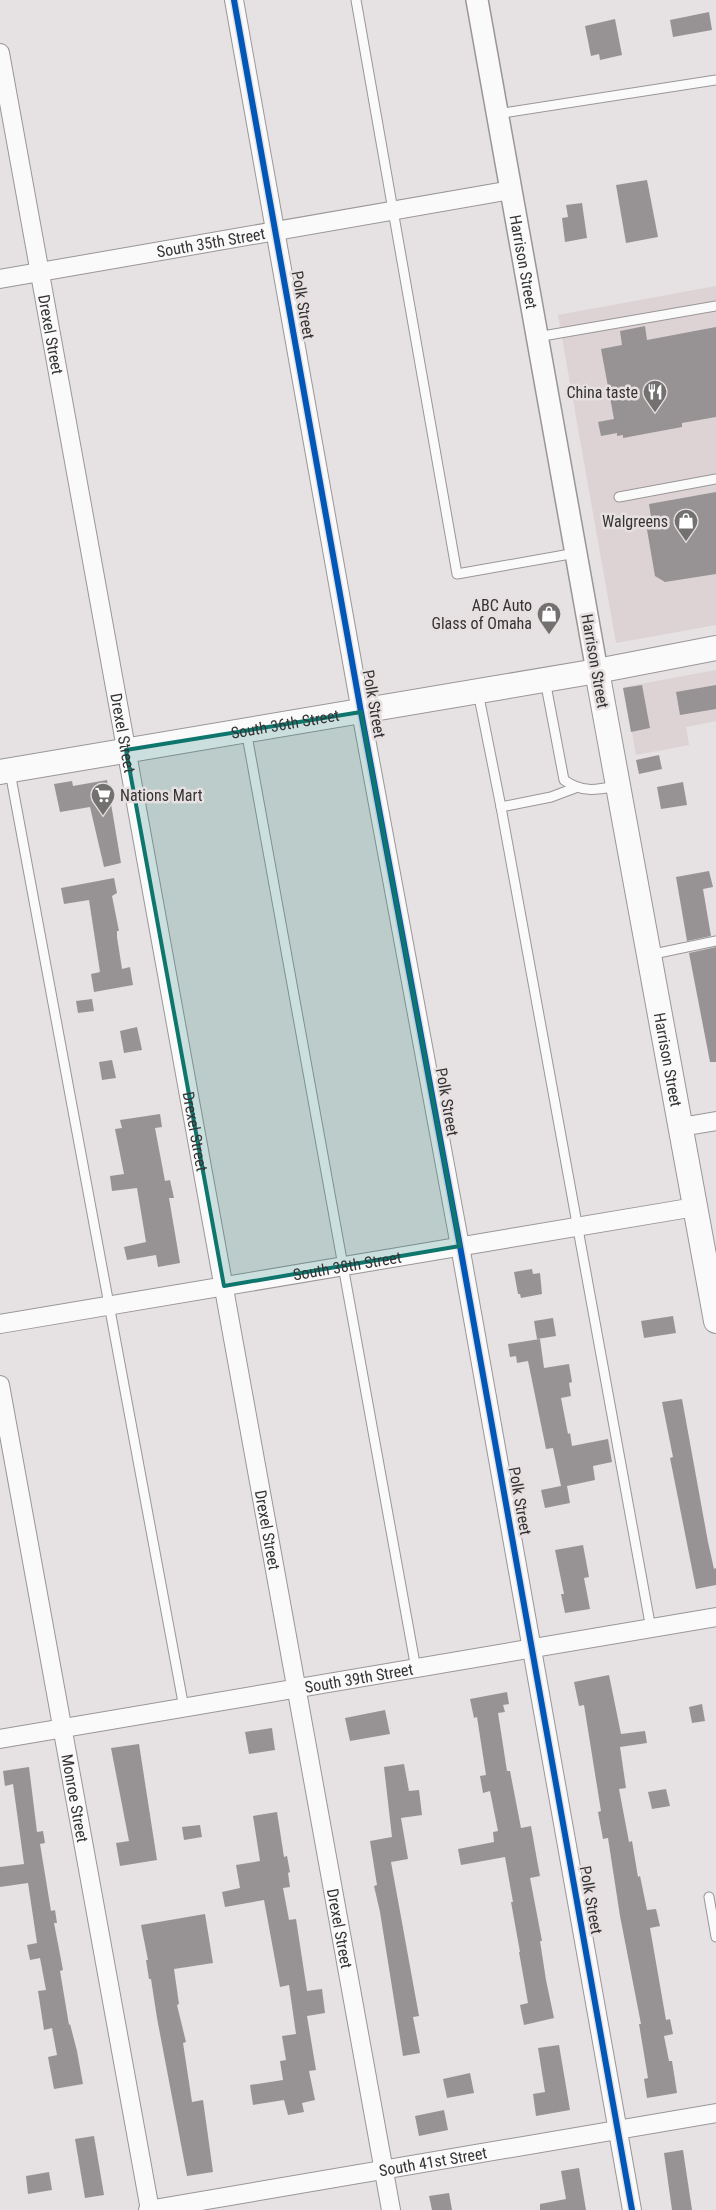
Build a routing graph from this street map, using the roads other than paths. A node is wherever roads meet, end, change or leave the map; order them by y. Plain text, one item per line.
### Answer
1 (234, 0) edge
2 (356, 0) edge
3 (476, 0) edge
4 (0, 53) edge
5 (716, 80) edge
6 (497, 114) junction
7 (511, 190) junction
8 (393, 211) junction
9 (276, 232) junction
10 (40, 272) junction
11 (0, 279) edge
12 (716, 306) edge
13 (537, 337) junction
14 (716, 479) edge
15 (619, 497) dead end
16 (576, 553) junction
17 (716, 648) edge
18 (597, 671) junction
19 (545, 680) junction
20 (478, 692) junction
21 (361, 712) junction
22 (246, 730) junction
23 (126, 750) junction
24 (5, 772) edge
25 (618, 786) junction
26 (575, 788) junction
27 (501, 807) junction
28 (716, 940) edge
29 (649, 955) junction
30 (716, 1121) edge
31 (681, 1127) junction
32 (695, 1207) junction
33 (576, 1227) junction
34 (460, 1246) junction
35 (344, 1266) junction
36 (224, 1286) junction
37 (108, 1306) junction
38 (716, 1321) edge
39 (0, 1324) edge
40 (0, 1385) edge
41 (716, 1617) edge
42 (651, 1629) junction
43 (532, 1649) junction
44 (416, 1669) junction
45 (298, 1689) junction
46 (184, 1708) junction
47 (63, 1729) junction
48 (0, 1739) edge
49 (709, 1897) dead end
50 (716, 1937) edge
51 (716, 2113) edge
52 (617, 2129) junction
53 (384, 2170) junction
54 (150, 2210) edge
55 (391, 2210) edge
56 (632, 2210) edge

1 - 9 street, Polk Street
2 - 8 lane
3 - 6 street, Harrison Street
4 - 10 street, Drexel Street
5 - 6 lane
6 - 7 street, Harrison Street
7 - 8 street, South 35th Street
7 - 13 street, Harrison Street
8 - 9 street, South 35th Street
8 - 16 lane
9 - 10 street, South 35th Street
9 - 21 street, Polk Street
10 - 11 street, South 35th Street
10 - 23 street, Drexel Street
12 - 13 lane
13 - 16 street, Harrison Street
14 - 15 lane
16 - 18 street, Harrison Street
17 - 18 main road, South 36th Street
18 - 19 main road, South 36th Street
18 - 25 main road, Harrison Street
19 - 20 main road, South 36th Street
19 - 26 lane
20 - 21 main road, South 36th Street
20 - 27 lane
21 - 22 main road, South 36th Street
21 - 34 street, Polk Street
22 - 23 main road, South 36th Street
22 - 35 lane
23 - 24 main road, South 36th Street
23 - 36 street, Drexel Street
24 - 37 lane
25 - 26 lane
25 - 29 main road, Harrison Street
26 - 27 lane
27 - 33 lane
28 - 29 lane
29 - 31 main road, Harrison Street
30 - 31 street
31 - 32 main road, Harrison Street
32 - 33 street, South 38th Street
32 - 38 main road, Harrison Street
33 - 34 street, South 38th Street
33 - 42 lane
34 - 35 street, South 38th Street
34 - 43 street, Polk Street
35 - 36 street, South 38th Street
35 - 44 lane
36 - 37 street, South 38th Street
36 - 45 street, Drexel Street
37 - 39 street, South 38th Street
37 - 46 lane
40 - 47 street, Monroe Street
41 - 42 street, South 39th Street
42 - 43 street, South 39th Street
43 - 44 street, South 39th Street
43 - 52 street, Polk Street
44 - 45 street, South 39th Street
45 - 46 street, South 39th Street
45 - 53 street, Drexel Street
46 - 47 street, South 39th Street
47 - 48 street, South 39th Street
47 - 54 street, Monroe Street
49 - 50 lane
51 - 52 street, South 41st Street
52 - 53 street, South 41st Street
52 - 56 street, Polk Street
53 - 54 street, South 41st Street
53 - 55 street, Drexel Street

